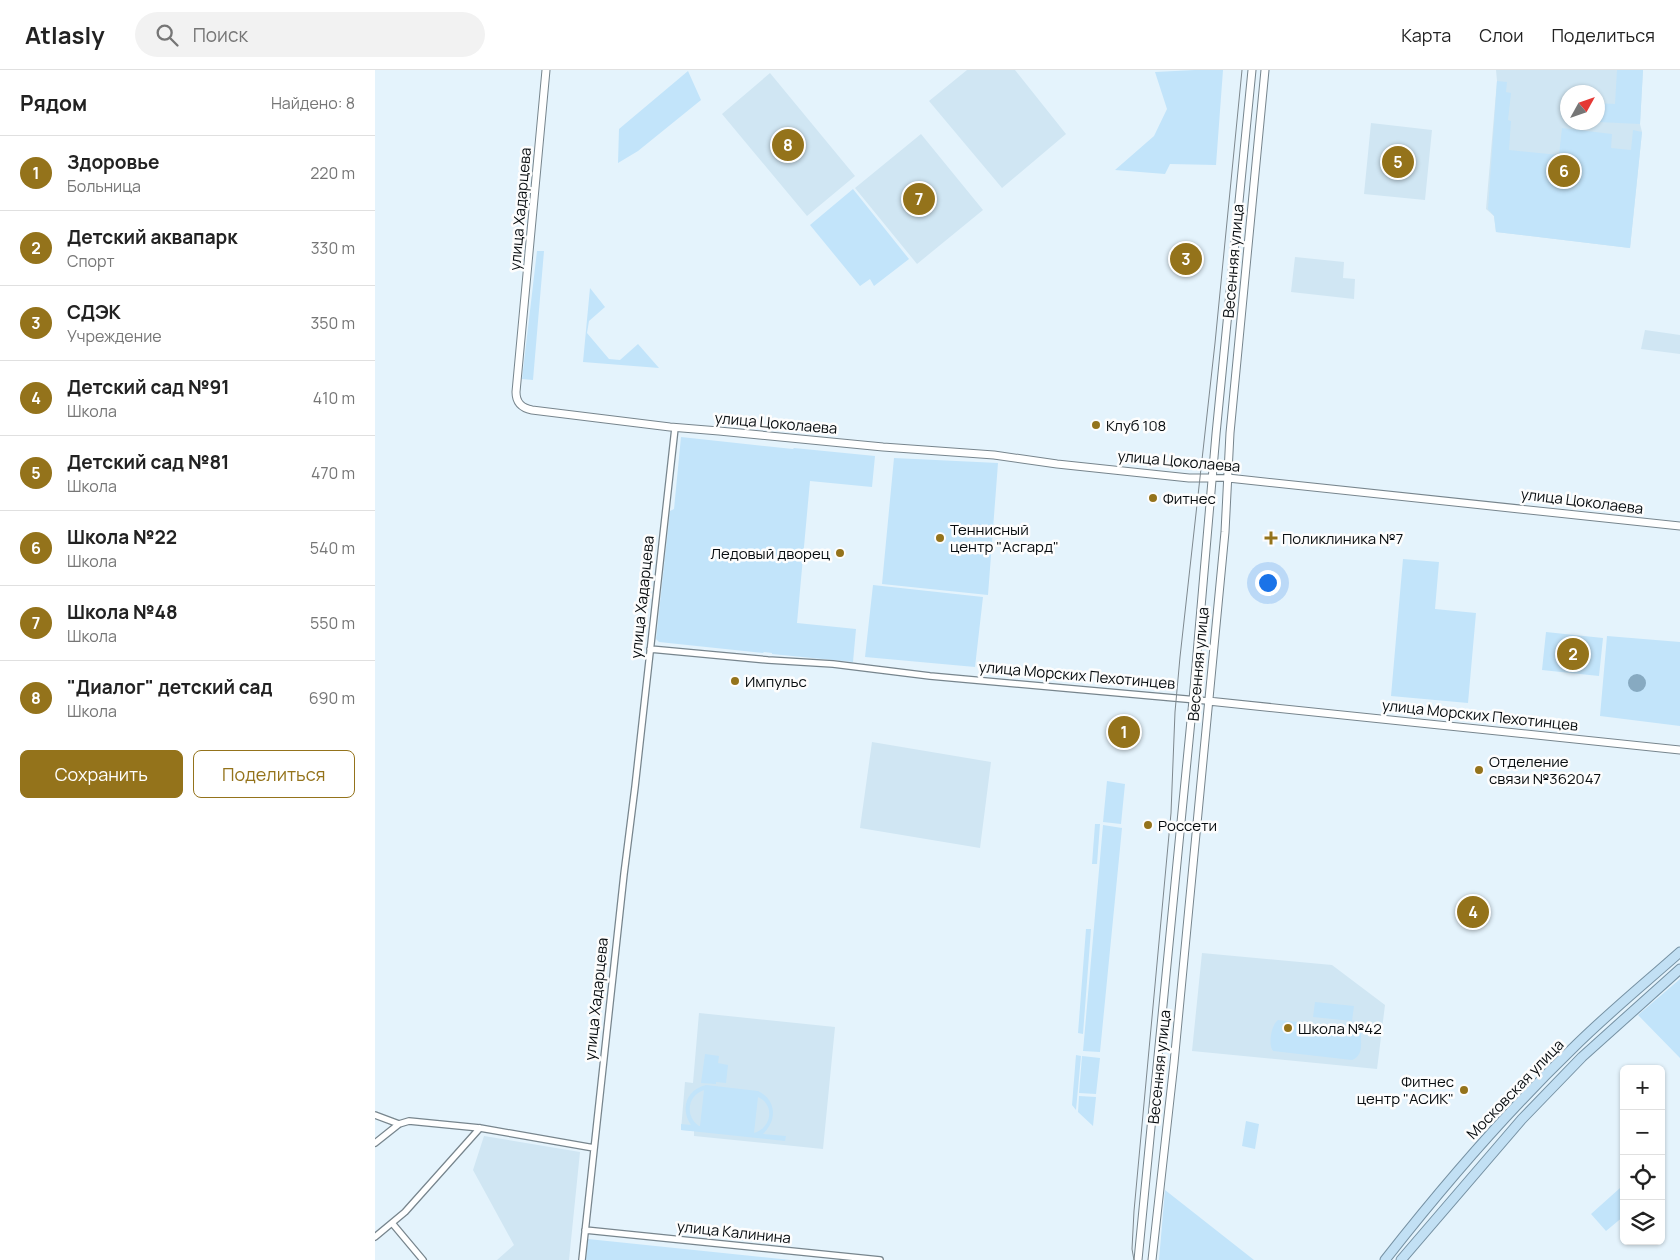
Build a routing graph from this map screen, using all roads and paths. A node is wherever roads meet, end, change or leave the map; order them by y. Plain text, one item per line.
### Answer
1 (547, 70) edge
2 (1252, 70) edge
3 (1265, 70) edge
4 (675, 428) junction
5 (1212, 478) junction
6 (1229, 478) junction
7 (1680, 526) edge
8 (650, 649) junction
9 (1193, 700) junction
10 (1208, 701) junction
11 (1680, 750) edge
12 (1680, 952) edge
13 (1680, 969) edge
14 (375, 1115) edge
15 (399, 1124) junction
16 (480, 1128) junction
17 (375, 1143) edge
18 (594, 1148) junction
19 (392, 1223) junction
20 (585, 1230) junction
21 (375, 1237) edge
22 (423, 1260) edge
23 (582, 1260) edge
24 (880, 1260) edge
25 (1138, 1260) edge
26 (1152, 1260) edge
27 (1385, 1260) edge
28 (1401, 1260) edge

1 - 4 street, улица Хадарцева
2 - 5 street, Весенняя улица
3 - 6 street, Весенняя улица
4 - 5 street, улица Цоколаева
4 - 8 street, улица Хадарцева
5 - 6 street, улица Цоколаева
5 - 9 street, Весенняя улица
6 - 7 street, улица Цоколаева
6 - 10 street, Весенняя улица
8 - 9 street, улица Морских Пехотинцев
8 - 18 street, улица Хадарцева
9 - 10 street, улица Морских Пехотинцев
9 - 25 street, Весенняя улица
10 - 11 street, улица Морских Пехотинцев
10 - 26 street, Весенняя улица
12 - 27 highway, Московская улица
13 - 28 highway, Московская улица
14 - 15 street
15 - 16 street
15 - 17 street
16 - 18 street
16 - 19 street
18 - 20 street, улица Хадарцева
19 - 21 street
19 - 22 street
20 - 23 street, улица Хадарцева
20 - 24 street, улица Калинина

